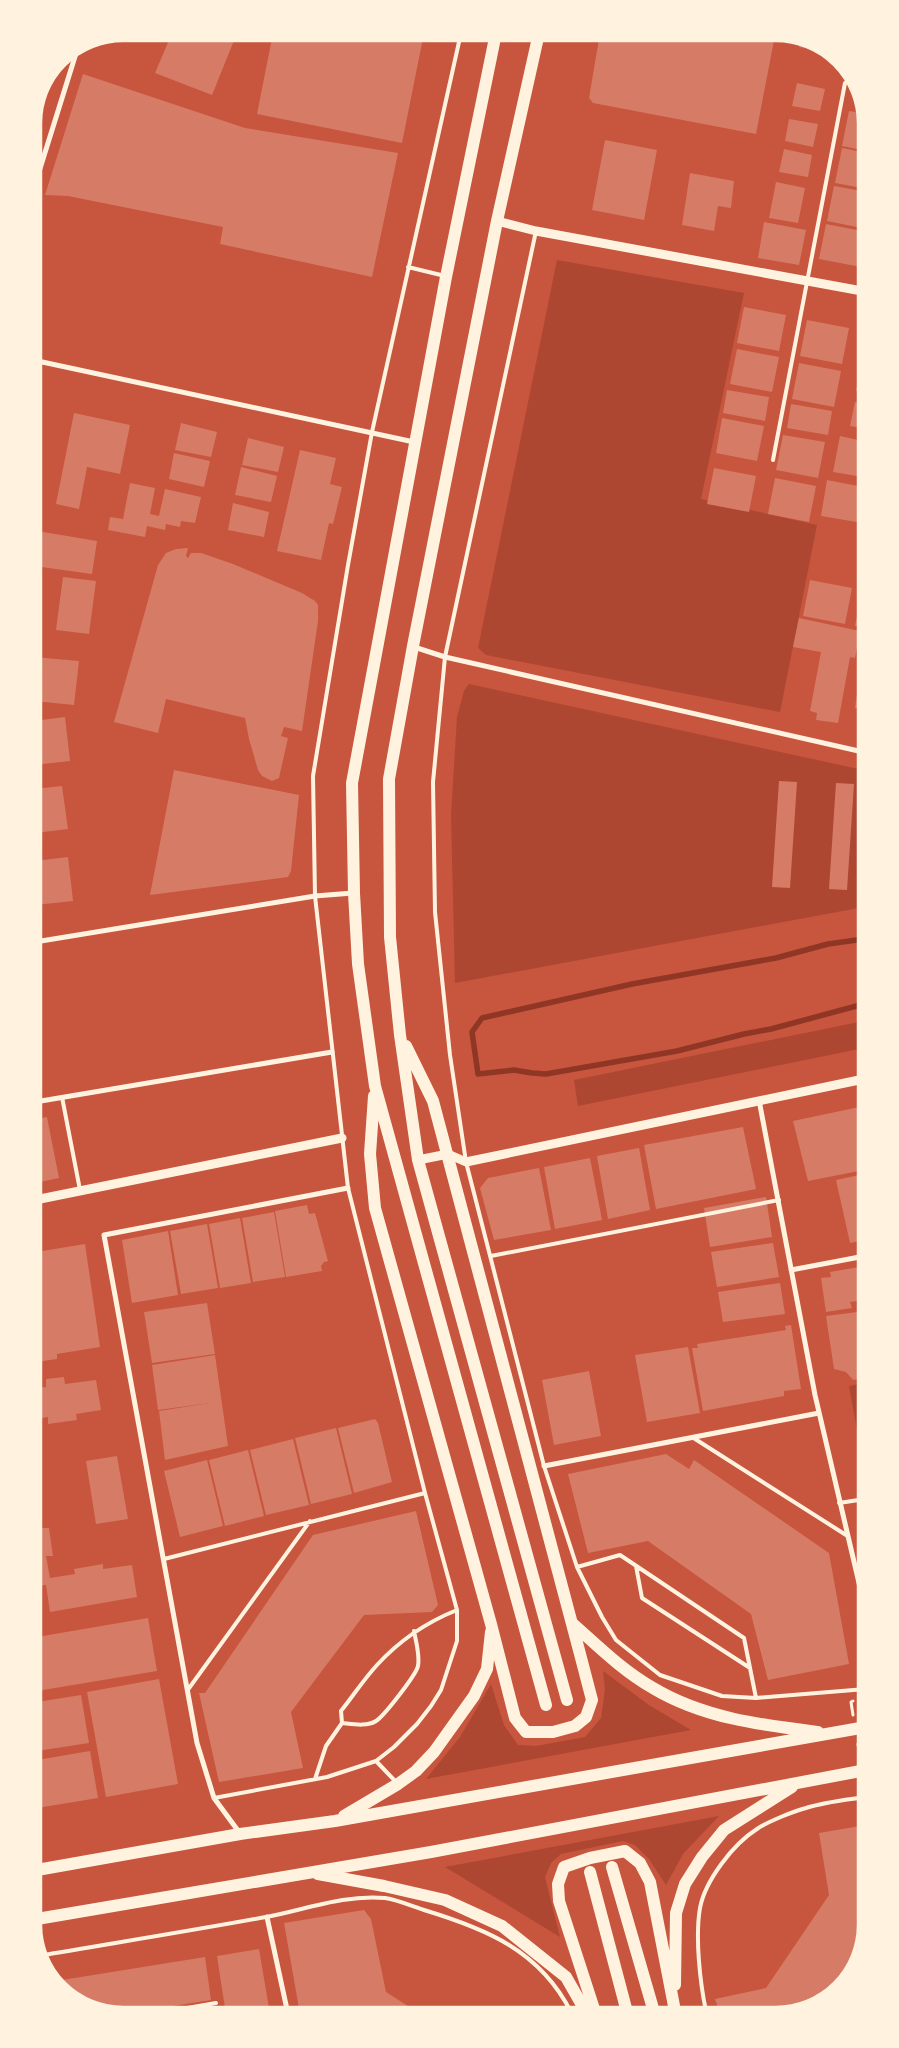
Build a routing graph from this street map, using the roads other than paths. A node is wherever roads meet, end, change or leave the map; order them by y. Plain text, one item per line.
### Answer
1 (459, 41) edge
2 (494, 41) edge
3 (537, 41) edge
4 (74, 58) edge
5 (845, 83) dead end
6 (41, 165) edge
7 (497, 221) junction
8 (536, 231) junction
9 (408, 267) junction
10 (446, 277) junction
11 (808, 281) junction
12 (858, 290) edge
13 (41, 362) edge
14 (372, 432) junction
15 (415, 442) junction
16 (772, 460) dead end
17 (413, 646) junction
18 (445, 658) junction
19 (858, 751) edge
20 (354, 894) junction
21 (315, 896) junction
22 (41, 941) edge
23 (400, 1034) junction
24 (332, 1052) junction
25 (858, 1080) edge
26 (375, 1086) junction
27 (62, 1097) junction
28 (759, 1100) junction
29 (41, 1101) edge
30 (342, 1138) junction
31 (448, 1154) junction
32 (418, 1160) junction
33 (466, 1162) junction
34 (348, 1188) junction
35 (80, 1190) junction
36 (41, 1199) edge
37 (779, 1200) junction
38 (491, 1256) junction
39 (858, 1257) edge
40 (791, 1270) junction
41 (819, 1413) junction
42 (692, 1437) junction
43 (544, 1466) junction
44 (425, 1493) junction
45 (858, 1500) edge
46 (839, 1502) junction
47 (310, 1521) junction
48 (846, 1535) junction
49 (164, 1560) junction
50 (636, 1566) junction
51 (576, 1567) junction
52 (858, 1582) edge
53 (457, 1610) junction
54 (491, 1624) junction
55 (573, 1624) junction
56 (414, 1632) junction
57 (750, 1668) junction
58 (858, 1690) edge
59 (187, 1692) junction
60 (756, 1698) junction
61 (567, 1700) dead end
62 (546, 1705) dead end
63 (342, 1723) junction
64 (858, 1728) edge
65 (831, 1733) junction
66 (376, 1761) junction
67 (858, 1768) edge
68 (315, 1779) junction
69 (801, 1782) junction
70 (398, 1784) junction
71 (214, 1798) junction
72 (858, 1798) edge
73 (335, 1821) junction
74 (240, 1834) junction
75 (612, 1867) dead end
76 (41, 1869) edge
77 (307, 1872) junction
78 (590, 1872) dead end
79 (384, 1892) junction
80 (41, 1917) edge
81 (267, 1917) junction
82 (47, 1954) edge
83 (216, 2004) dead end
84 (197, 2007) edge
85 (286, 2007) edge
86 (568, 2007) edge
87 (583, 2007) edge
88 (593, 2007) edge
89 (626, 2007) edge
90 (653, 2007) edge
91 (674, 2007) edge
92 (675, 2007) edge
93 (705, 2007) edge

1 - 9 lane
2 - 10 main road
3 - 7 main road
4 - 6 street
5 - 11 lane
7 - 8 street
7 - 17 main road
8 - 11 street
8 - 18 lane
9 - 10 lane
9 - 14 lane
10 - 15 main road
11 - 12 street
11 - 16 lane
13 - 14 street
14 - 15 street
14 - 21 lane
15 - 20 main road
17 - 18 street
17 - 23 main road
18 - 19 street
18 - 33 lane
20 - 21 street
20 - 26 main road
21 - 22 street
21 - 24 lane
23 - 31 main road
23 - 32 main road
24 - 27 street
24 - 30 lane
25 - 28 street
26 - 54 main road
26 - 62 main road
27 - 29 street
27 - 35 lane
28 - 33 street
28 - 37 street
30 - 34 lane
30 - 35 street
31 - 32 street
31 - 33 street
31 - 55 main road
32 - 61 main road
33 - 38 lane
34 - 44 lane
34 - 49 street
35 - 36 street
37 - 38 lane
37 - 40 street
38 - 43 lane
39 - 40 street
40 - 41 street
41 - 42 street
41 - 46 street
42 - 43 street
42 - 48 lane
43 - 51 lane
44 - 47 lane
44 - 53 lane
45 - 46 lane
46 - 48 street
47 - 49 lane
47 - 59 lane
48 - 52 street
49 - 59 street
50 - 51 lane
50 - 57 lane
50 - 57 lane
51 - 60 lane
53 - 56 lane
53 - 66 lane
54 - 55 main road
54 - 70 main road
55 - 65 main road
56 - 63 lane
56 - 63 lane
57 - 60 lane
58 - 60 lane
59 - 71 street
63 - 68 lane
64 - 65 main road
65 - 73 main road
66 - 68 lane
66 - 70 lane
67 - 69 main road
68 - 71 lane
69 - 77 main road
69 - 92 main road
70 - 73 main road
71 - 74 street
72 - 93 lane
73 - 74 main road
74 - 76 main road
75 - 90 main road
77 - 79 main road
77 - 80 main road
78 - 89 main road
79 - 81 lane
79 - 86 lane
79 - 87 main road
81 - 82 lane
81 - 85 street
83 - 84 lane
88 - 91 main road

